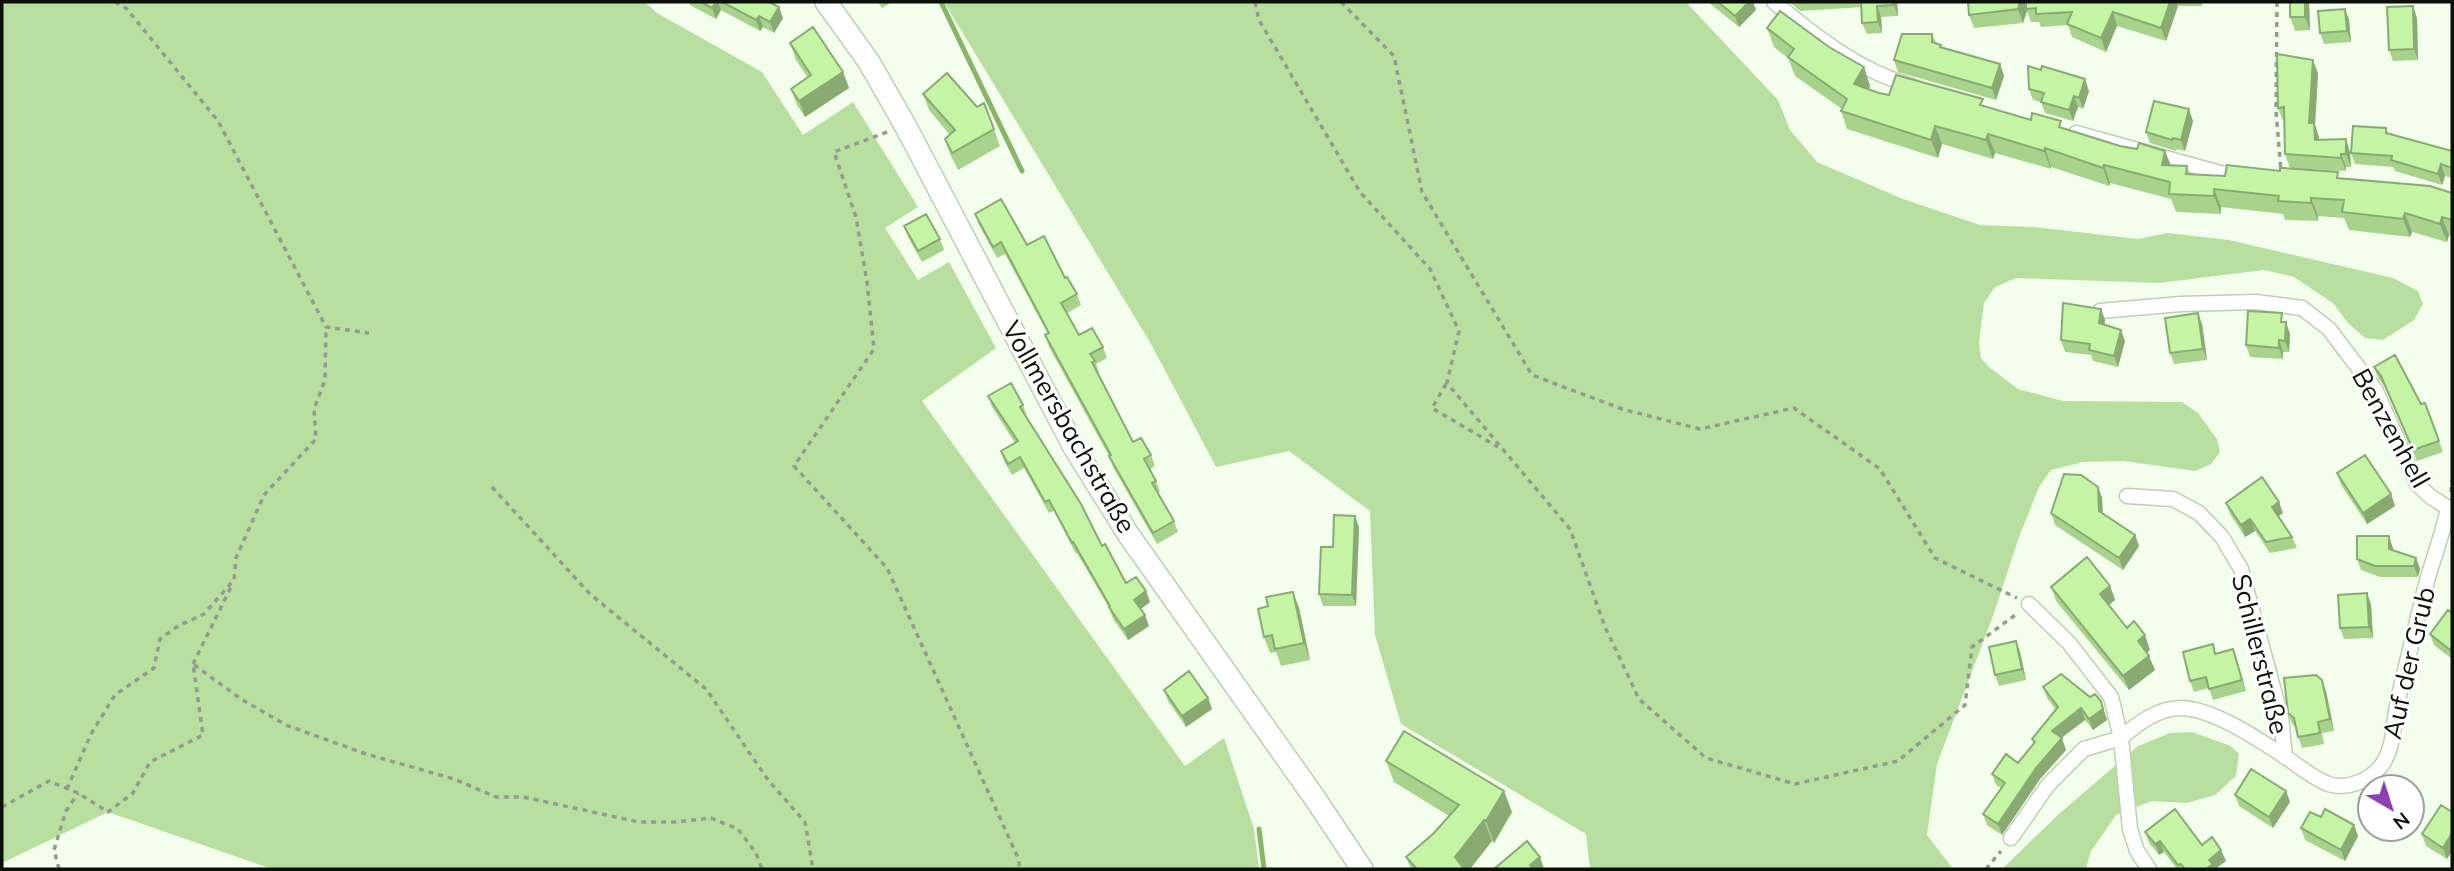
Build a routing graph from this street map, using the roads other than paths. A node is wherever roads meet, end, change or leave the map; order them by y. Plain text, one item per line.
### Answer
1 (827, 2) edge
2 (1774, 2) edge
3 (1924, 90) edge
4 (2059, 128) edge
5 (2282, 177) edge
6 (2100, 312) edge
7 (2127, 496) dead end
8 (2450, 506) edge
9 (2029, 604) road end
10 (2121, 738) junction
11 (2285, 757) junction
12 (2011, 838) road end
13 (1363, 869) edge
14 (2149, 869) edge

1 - 13 main road, Vollmersbachstraße
2 - 3 street
4 - 5 street
6 - 8 street, Benzenhell
7 - 11 street, Schillerstraße
8 - 11 street, Auf der Grub
9 - 10 street
10 - 11 street, Auf der Grub
10 - 12 street, Auf der Grub
10 - 14 street

